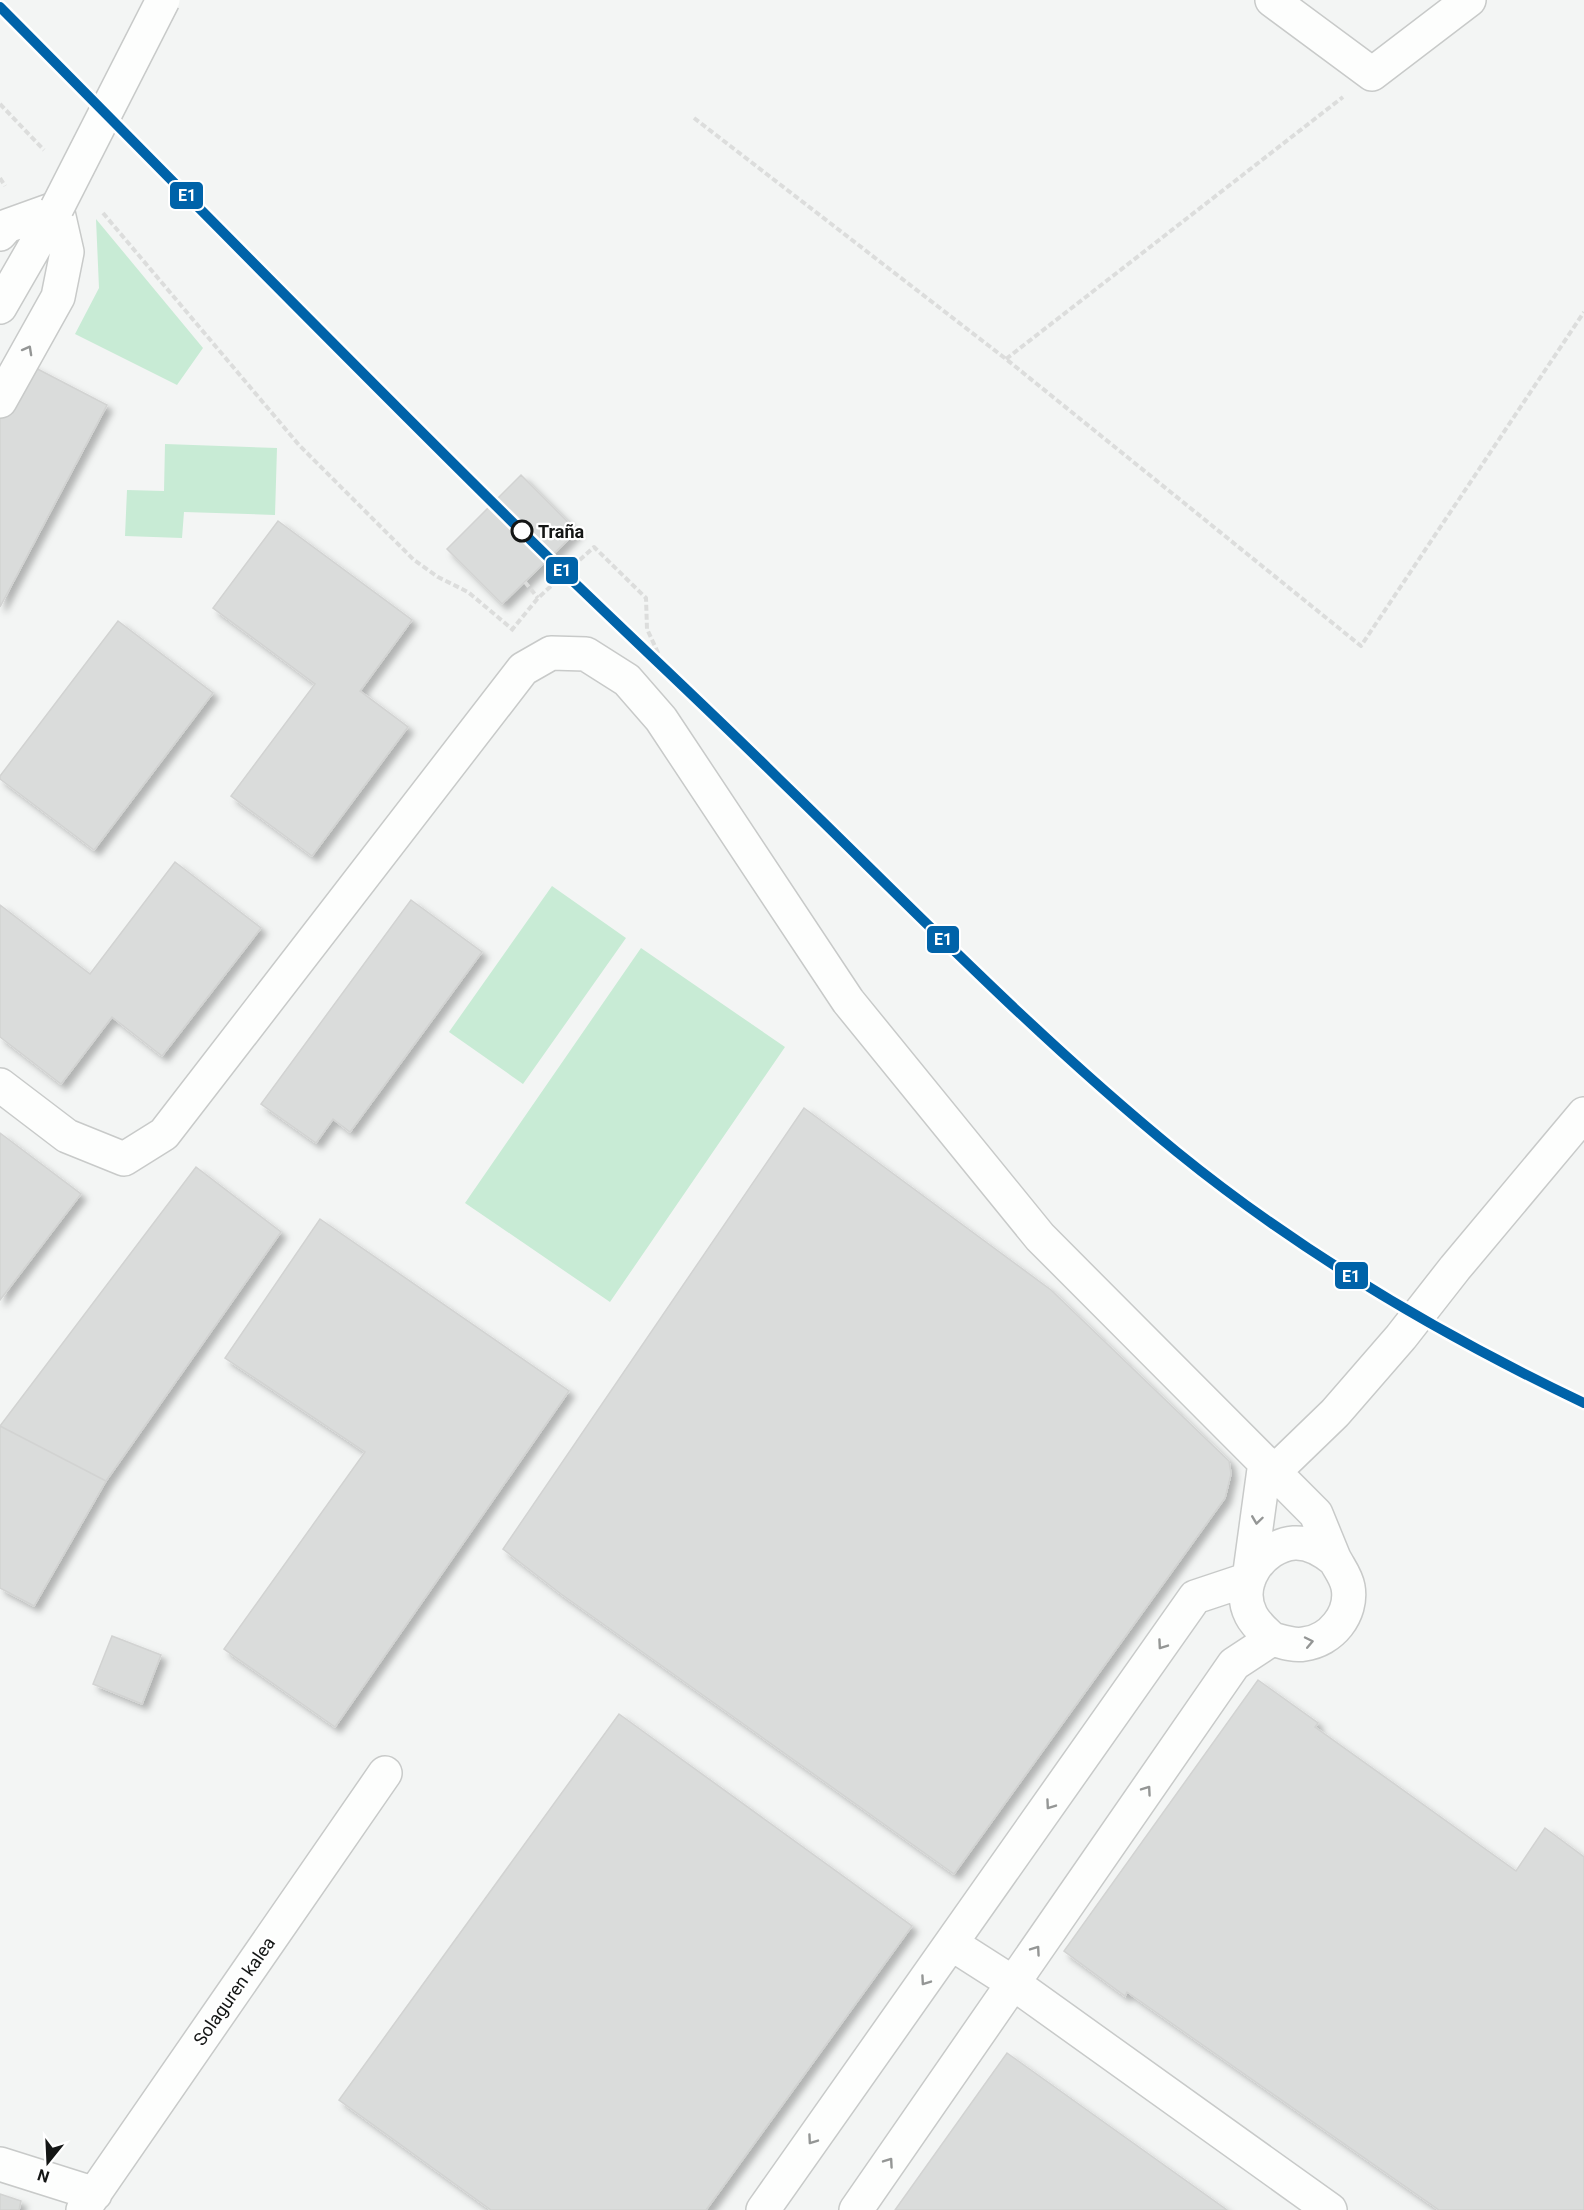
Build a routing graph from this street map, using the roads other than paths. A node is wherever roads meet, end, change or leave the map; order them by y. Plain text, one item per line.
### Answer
1 (163, 0) edge
2 (1272, 0) edge
3 (1468, 0) edge
4 (57, 208) junction
5 (0, 234) edge
6 (0, 307) edge
7 (0, 401) edge
8 (0, 1085) edge
9 (1584, 1114) edge
10 (1270, 1467) junction
11 (1335, 1560) junction
12 (1248, 1579) junction
13 (1272, 1639) junction
14 (385, 1773) dead end
15 (952, 1944) junction
16 (1012, 1983) junction
17 (0, 2164) edge
18 (89, 2202) edge
19 (763, 2210) edge
20 (855, 2210) edge
21 (1330, 2210) edge

1 - 4 street, bridge
2 - 3 street
4 - 5 street
4 - 6 street
7 -> 4 street
8 - 10 street
9 - 10 street
10 - 11 street
10 -> 12 street
11 - 12 street
13 -> 11 street
12 - 13 street
12 -> 15 street
16 -> 13 street
14 - 18 street, Solaguren kalea
15 - 16 street
15 -> 19 street
20 -> 16 street
16 - 21 street
17 - 18 street

